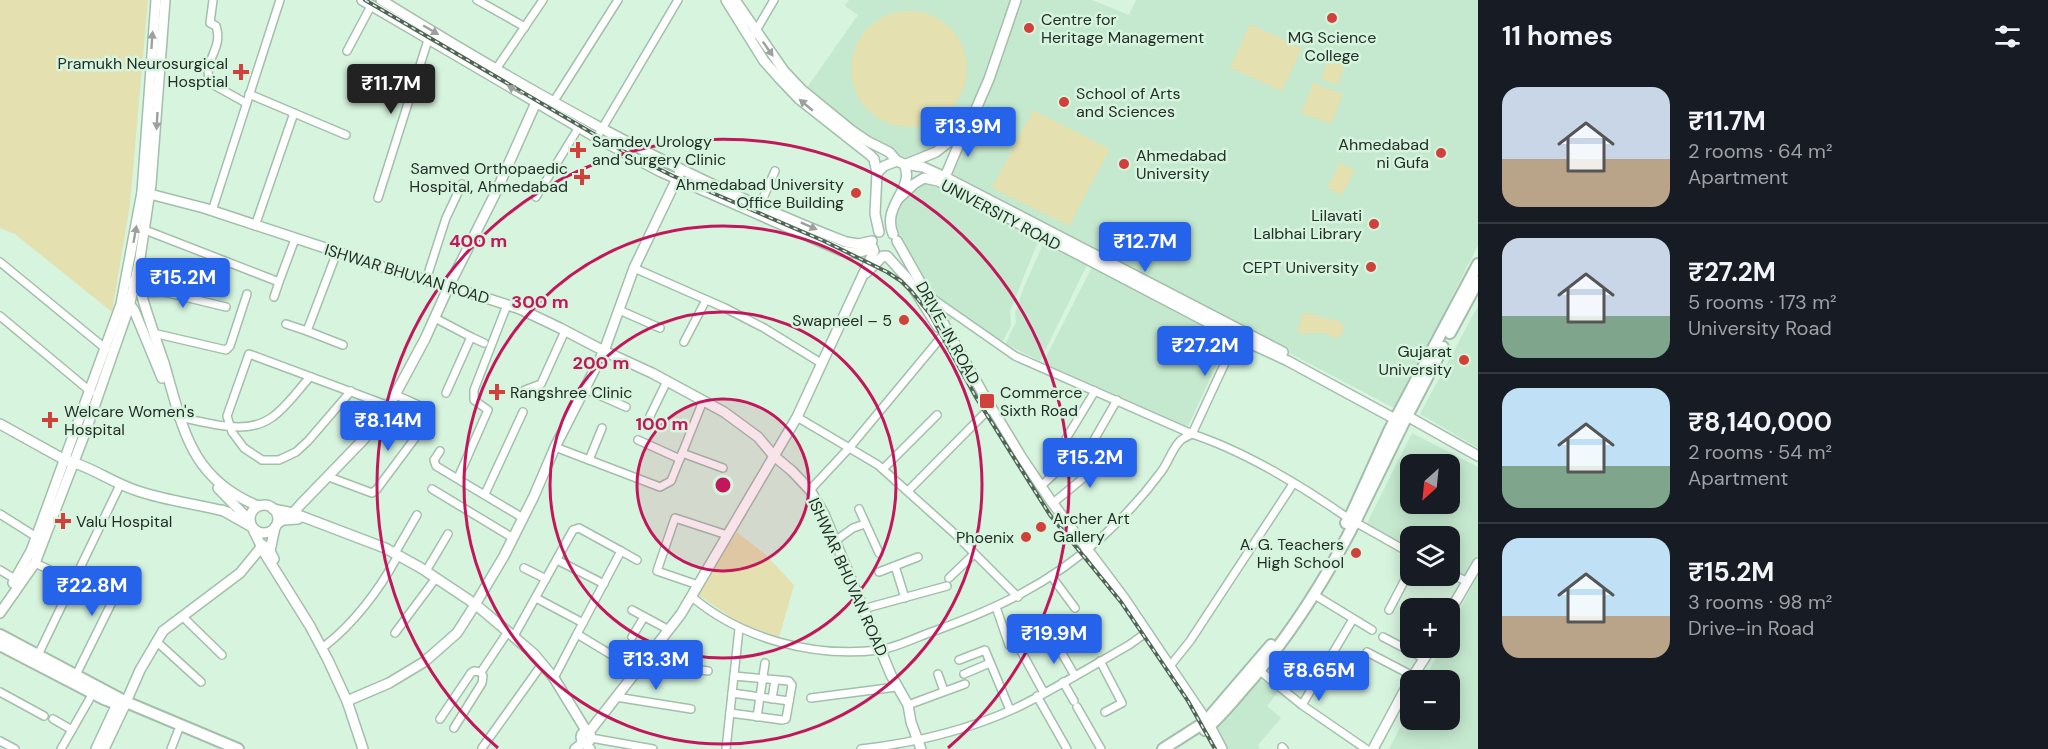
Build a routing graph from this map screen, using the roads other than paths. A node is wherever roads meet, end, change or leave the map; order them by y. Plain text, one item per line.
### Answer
1 (156, 0) edge
2 (165, 0) edge
3 (213, 0) edge
4 (280, 0) edge
5 (362, 0) edge
6 (381, 0) edge
7 (477, 0) edge
8 (543, 0) edge
9 (618, 0) edge
10 (678, 0) edge
11 (726, 0) edge
12 (735, 0) edge
13 (774, 0) edge
14 (1016, 0) edge
15 (371, 6) junction
16 (525, 27) junction
17 (755, 30) junction
18 (428, 40) junction
19 (751, 42) junction
20 (347, 51) dead end
21 (494, 72) junction
22 (249, 94) junction
23 (538, 98) junction
24 (554, 102) junction
25 (246, 103) junction
26 (294, 113) junction
27 (579, 127) junction
28 (965, 129) junction
29 (600, 133) junction
30 (346, 135) dead end
31 (901, 162) junction
32 (775, 171) dead end
33 (877, 173) junction
34 (679, 174) junction
35 (945, 177) junction
36 (462, 184) dead end
37 (146, 192) junction
38 (536, 197) dead end
39 (378, 198) dead end
40 (898, 199) junction
41 (760, 205) junction
42 (212, 211) junction
43 (255, 226) junction
44 (145, 230) junction
45 (879, 232) junction
46 (895, 238) junction
47 (295, 239) junction
48 (878, 250) junction
49 (337, 252) junction
50 (0, 262) edge
51 (1478, 264) edge
52 (634, 268) junction
53 (426, 280) junction
54 (130, 281) junction
55 (1478, 281) edge
56 (279, 282) junction
57 (449, 286) junction
58 (141, 293) junction
59 (247, 294) dead end
60 (927, 295) junction
61 (122, 297) junction
62 (274, 297) dead end
63 (706, 300) junction
64 (130, 304) junction
65 (507, 305) junction
66 (226, 307) dead end
67 (619, 310) junction
68 (0, 316) edge
69 (126, 316) junction
70 (435, 318) junction
71 (139, 320) junction
72 (286, 324) dead end
73 (660, 328) dead end
74 (307, 331) junction
75 (566, 331) junction
76 (153, 333) junction
77 (1239, 334) junction
78 (943, 335) junction
79 (471, 337) junction
80 (684, 342) dead end
81 (484, 343) dead end
82 (343, 345) dead end
83 (106, 349) junction
84 (604, 351) junction
85 (821, 363) junction
86 (310, 377) junction
87 (667, 381) junction
88 (585, 389) junction
89 (525, 390) dead end
90 (1095, 391) junction
91 (91, 392) junction
92 (351, 392) junction
93 (447, 393) dead end
94 (396, 395) junction
95 (1117, 400) junction
96 (703, 401) junction
97 (389, 406) junction
98 (626, 407) dead end
99 (987, 411) junction
100 (523, 412) dead end
101 (937, 415) dead end
102 (650, 416) dead end
103 (178, 417) junction
104 (797, 417) junction
105 (1401, 418) junction
106 (0, 424) edge
107 (229, 425) junction
108 (602, 428) dead end
109 (1192, 434) junction
110 (638, 440) dead end
111 (555, 447) junction
112 (850, 447) junction
113 (440, 450) dead end
114 (1106, 453) dead end
115 (681, 456) junction
116 (774, 456) junction
117 (1478, 456) edge
118 (589, 460) junction
119 (70, 461) junction
120 (1065, 465) junction
121 (723, 468) dead end
122 (883, 469) junction
123 (329, 477) junction
124 (458, 478) junction
125 (1293, 484) junction
126 (120, 485) junction
127 (1041, 486) junction
128 (432, 489) dead end
129 (810, 490) junction
130 (908, 491) junction
131 (485, 494) junction
132 (1053, 503) junction
133 (258, 506) junction
134 (273, 509) junction
135 (859, 509) dead end
136 (0, 514) edge
137 (293, 515) junction
138 (417, 515) dead end
139 (523, 518) junction
140 (1352, 520) junction
141 (251, 524) junction
142 (866, 524) junction
143 (275, 529) junction
144 (448, 534) dead end
145 (727, 535) junction
146 (513, 538) junction
147 (40, 539) junction
148 (835, 541) junction
149 (259, 543) junction
150 (1400, 547) edge
151 (621, 551) junction
152 (1084, 551) junction
153 (879, 553) dead end
154 (974, 554) junction
155 (395, 556) junction
156 (918, 556) dead end
157 (557, 560) junction
158 (637, 560) dead end
159 (35, 563) junction
160 (1478, 563) edge
161 (895, 566) junction
162 (524, 568) dead end
163 (0, 570) edge
164 (426, 571) junction
165 (879, 572) dead end
166 (1052, 577) junction
167 (1460, 578) edge
168 (546, 579) junction
169 (74, 580) junction
170 (18, 581) junction
171 (1466, 581) junction
172 (433, 582) junction
173 (122, 583) dead end
174 (604, 584) junction
175 (698, 585) junction
176 (1402, 586) edge
177 (1313, 594) junction
178 (692, 597) junction
179 (905, 597) junction
180 (1018, 597) junction
181 (536, 598) junction
182 (1457, 598) edge
183 (113, 600) junction
184 (0, 603) edge
185 (474, 606) junction
186 (996, 607) junction
187 (1075, 608) dead end
188 (863, 609) junction
189 (632, 610) dead end
190 (1389, 610) dead end
191 (0, 613) edge
192 (644, 616) junction
193 (183, 617) junction
194 (1353, 619) junction
195 (583, 623) junction
196 (739, 629) junction
197 (669, 630) junction
198 (1372, 630) dead end
199 (395, 633) dead end
200 (577, 634) junction
201 (0, 635) edge
202 (1143, 635) junction
203 (510, 636) junction
204 (632, 637) dead end
205 (1383, 637) dead end
206 (156, 641) junction
207 (1056, 642) dead end
208 (0, 645) edge
209 (326, 645) junction
210 (1009, 645) dead end
211 (1020, 649) dead end
212 (880, 650) junction
213 (1367, 652) dead end
214 (222, 654) dead end
215 (38, 655) junction
216 (1425, 659) joint
217 (959, 660) dead end
218 (644, 661) junction
219 (1100, 661) junction
220 (625, 663) dead end
221 (765, 663) dead end
222 (990, 663) junction
223 (1170, 666) junction
224 (540, 667) junction
225 (1402, 670) edge
226 (1417, 670) edge
227 (708, 671) dead end
228 (1260, 671) junction
229 (481, 672) junction
230 (939, 674) dead end
231 (964, 674) dead end
232 (76, 675) junction
233 (734, 676) junction
234 (1075, 676) junction
235 (554, 678) junction
236 (764, 679) junction
237 (775, 680) junction
238 (201, 682) dead end
239 (1063, 682) junction
240 (966, 684) dead end
241 (896, 687) junction
242 (945, 691) junction
243 (0, 692) edge
244 (93, 693) junction
245 (732, 693) junction
246 (1040, 694) junction
247 (616, 697) junction
248 (761, 697) junction
249 (811, 698) dead end
250 (772, 699) junction
251 (350, 700) junction
252 (1400, 700) edge
253 (789, 701) junction
254 (121, 703) junction
255 (908, 705) junction
256 (1302, 705) junction
257 (691, 709) dead end
258 (1010, 710) junction
259 (1105, 712) dead end
260 (730, 713) junction
261 (44, 716) dead end
262 (758, 717) junction
263 (53, 719) dead end
264 (440, 719) dead end
265 (1206, 725) junction
266 (454, 728) dead end
267 (72, 730) junction
268 (178, 731) junction
269 (586, 738) edge
270 (0, 741) edge
271 (919, 745) edge
272 (482, 748) edge
273 (15, 749) edge
274 (62, 749) edge
275 (96, 749) edge
276 (104, 749) edge
277 (171, 749) edge
278 (223, 749) edge
279 (238, 749) edge
280 (363, 749) edge
281 (369, 749) edge
282 (568, 749) edge
283 (575, 749) edge
284 (595, 749) edge
285 (654, 749) edge
286 (726, 749) edge
287 (861, 749) edge
288 (1067, 749) edge
289 (1101, 749) edge
290 (1163, 749) edge
291 (1176, 749) edge
292 (1215, 749) edge
293 (1222, 749) edge
294 (1366, 749) edge
295 (1373, 749) edge

37 -> 1 street
2 -> 37 street
3 - 25 street
4 - 22 street
5 - 15 street
6 -> 21 street
7 - 16 street
8 - 16 street
9 - 24 street
10 - 29 street
11 - 19 street
12 - 17 street
13 - 17 street
14 - 28 street
15 - 18 street
15 - 20 street
16 - 21 street
17 - 19 street
17 -> 31 street
18 - 21 street
18 - 39 street
33 -> 19 street
21 - 23 street
22 - 25 street
22 - 26 street
23 - 24 street
23 - 27 street
23 - 57 street
24 - 29 street
25 - 42 street
26 - 30 street
26 - 43 street
27 - 29 street
27 - 38 street
28 - 31 street
28 - 35 street
29 - 34 street
31 - 33 street
31 - 35 street, UNIVERSITY ROAD
31 - 40 street
32 - 41 street
33 - 45 street
34 - 41 street
34 - 48 street
34 - 52 street
35 - 77 street, UNIVERSITY ROAD
36 - 53 street
37 - 42 street, ISHWAR BHUVAN ROAD
37 - 44 street
54 -> 37 street
40 - 46 street
40 - 77 street, UNIVERSITY ROAD
41 -> 48 street
42 - 43 street, ISHWAR BHUVAN ROAD
43 - 47 street, ISHWAR BHUVAN ROAD
44 - 54 street
44 - 56 street
45 - 46 street
45 - 48 street
46 - 48 street
46 - 60 street, DRIVE-IN ROAD
47 - 49 street, ISHWAR BHUVAN ROAD
47 - 56 street
48 - 78 street, DRIVE-IN ROAD
48 - 85 street
49 - 53 street, ISHWAR BHUVAN ROAD
49 - 74 street
50 - 83 street
51 - 105 main road
52 - 63 street
52 - 67 street
53 - 57 street, ISHWAR BHUVAN ROAD
54 - 58 street
54 - 61 street
54 - 64 street
55 - 105 main road
56 - 62 street
57 - 65 street, ISHWAR BHUVAN ROAD
57 - 70 street
58 - 66 street
58 - 76 street
59 - 76 street
60 - 90 street
60 - 127 street, DRIVE-IN ROAD
61 - 64 street
61 - 83 street
63 - 80 street
63 - 85 street
64 - 69 street
64 - 71 street
65 - 75 street, ISHWAR BHUVAN ROAD
65 - 124 street
67 - 73 street
67 - 84 street
68 - 91 street
69 - 71 street
69 - 119 street
70 - 79 street
70 - 94 street
71 - 103 street
72 - 74 street
74 - 82 street
75 - 84 street, ISHWAR BHUVAN ROAD
75 - 89 street
76 - 103 street
77 - 105 street, UNIVERSITY ROAD
77 - 109 street
78 - 99 street, DRIVE-IN ROAD
78 - 112 street
79 - 81 street
79 - 93 street
83 - 91 street
84 - 87 street, ISHWAR BHUVAN ROAD
84 - 88 street
85 - 104 street
86 - 92 street
86 - 107 street
86 - 107 street
87 - 96 street, ISHWAR BHUVAN ROAD
87 - 102 street
88 - 98 street
88 - 111 street
90 - 95 street
90 - 120 street
91 - 119 street
92 - 97 street
92 - 107 street
94 - 97 street
94 - 123 street
95 - 109 street
95 - 120 street
96 - 115 street
96 - 116 street, ISHWAR BHUVAN ROAD
97 - 123 street
99 - 130 street
99 - 152 street, DRIVE-IN ROAD
100 - 131 street
101 - 122 street
103 - 107 street
103 - 133 street
103 - 141 street
104 - 112 street
104 - 116 street
105 - 117 street, UNIVERSITY ROAD
105 - 140 main road
106 - 119 street
108 - 118 street
109 - 125 street
109 - 152 street
110 - 115 street
111 - 118 street
111 - 139 street
112 - 122 street
112 - 129 street
113 - 124 street
114 - 132 street
115 - 118 street
115 - 121 street
116 - 129 street, ISHWAR BHUVAN ROAD
116 - 145 street
119 - 126 street
119 - 147 street
120 - 127 street
122 - 130 street
123 - 137 street
124 - 131 street
125 - 140 street
125 - 223 street
126 - 141 street
126 - 169 street
127 - 132 street, DRIVE-IN ROAD
128 - 146 street
129 - 148 street, ISHWAR BHUVAN ROAD
130 - 154 street
131 - 139 street
132 - 152 street, DRIVE-IN ROAD
133 - 134 street
133 - 141 street
134 - 137 street
134 - 143 street
135 - 142 street
136 - 147 street
137 - 143 street
137 - 155 street
138 - 155 street
139 - 146 street
140 - 150 street
140 - 177 main road
140 - 265 main road
141 - 143 street
141 - 149 street
142 - 148 street
142 - 153 street
143 - 149 street
143 - 209 street
144 - 164 street
145 - 175 street
145 - 175 street
146 - 185 street
147 - 159 street
147 - 170 street
148 - 188 street, ISHWAR BHUVAN ROAD
149 - 193 street
149 - 251 street
149 - 254 street
151 - 157 street
151 - 158 street
151 - 174 street
152 - 166 street
152 - 202 street, DRIVE-IN ROAD
152 - 223 street, DRIVE-IN ROAD
154 - 179 street
154 - 180 street
155 - 164 street
155 - 172 street
155 - 209 street
156 - 161 street
157 - 168 street
157 - 174 street
159 - 169 street
159 - 170 street
160 - 171 street
161 - 165 street
161 - 179 street
162 - 168 street
163 - 170 street
164 - 185 street
166 - 180 street
166 - 187 street
167 - 171 street
168 - 181 street
169 - 183 street
169 - 215 street
170 - 184 street
170 - 191 street
171 - 182 street
172 - 185 street
172 - 199 street
173 - 183 street
174 - 195 street
175 - 178 street
176 - 190 street
177 - 194 street
177 - 228 main road
178 - 196 street
178 - 197 street
179 - 188 street
180 - 186 street
181 - 195 street
181 - 203 street
183 - 232 street
185 - 203 street
185 - 251 street
186 - 210 street
186 - 212 street
188 - 212 street, ISHWAR BHUVAN ROAD
189 - 192 street
192 - 197 street
192 - 204 street
193 - 206 street
193 - 214 street
194 - 198 street
194 - 256 street
195 - 200 street
196 - 212 street
196 - 233 street
197 - 218 street
200 - 220 street
200 - 235 street
201 - 215 main road
202 - 219 street
202 - 265 street, DRIVE-IN ROAD
203 - 224 street
203 - 229 street
203 - 235 street
205 - 216 street
206 - 238 street
206 - 254 street
207 - 234 street
208 - 244 main road
209 - 251 street
211 - 246 street
212 - 241 street, ISHWAR BHUVAN ROAD
213 - 225 street
215 - 232 main road
216 - 226 street
217 - 222 street
218 - 227 street
218 - 247 street
219 - 234 street
219 - 259 street
221 - 236 street
222 - 231 street
222 - 258 street
223 - 265 street, DRIVE-IN ROAD
224 - 269 street
224 - 272 street
228 - 256 street
228 - 265 main road
229 - 264 street
229 - 266 street
230 - 242 street
232 - 254 main road
233 - 236 street
233 - 245 street
234 - 239 street
235 - 269 street
236 - 237 street
236 - 248 street
237 - 250 street
237 - 253 street
239 - 246 street
239 - 289 street
240 - 242 street
241 - 249 street
241 - 255 street, ISHWAR BHUVAN ROAD
242 - 255 street
243 - 261 street
244 - 254 main road
244 - 267 street
245 - 248 street
245 - 260 street
246 - 258 street
246 - 288 street
247 - 257 street
247 - 269 street
248 - 250 street
248 - 262 street
250 - 253 street
251 - 280 street
251 - 281 street
252 - 295 street
253 - 262 street
254 - 268 main road
254 - 275 street
254 - 276 street
254 - 279 main road
255 - 271 street, ISHWAR BHUVAN ROAD
256 - 294 street
258 - 271 street
260 - 262 street
260 - 286 street
263 - 267 street
265 - 290 main road
265 - 291 main road
265 - 292 street
265 - 293 street, DRIVE-IN ROAD
267 - 274 street
268 - 277 street
268 - 278 main road
269 - 282 street
269 - 283 street
269 - 284 street
269 - 285 street
270 - 273 street
271 - 287 street

